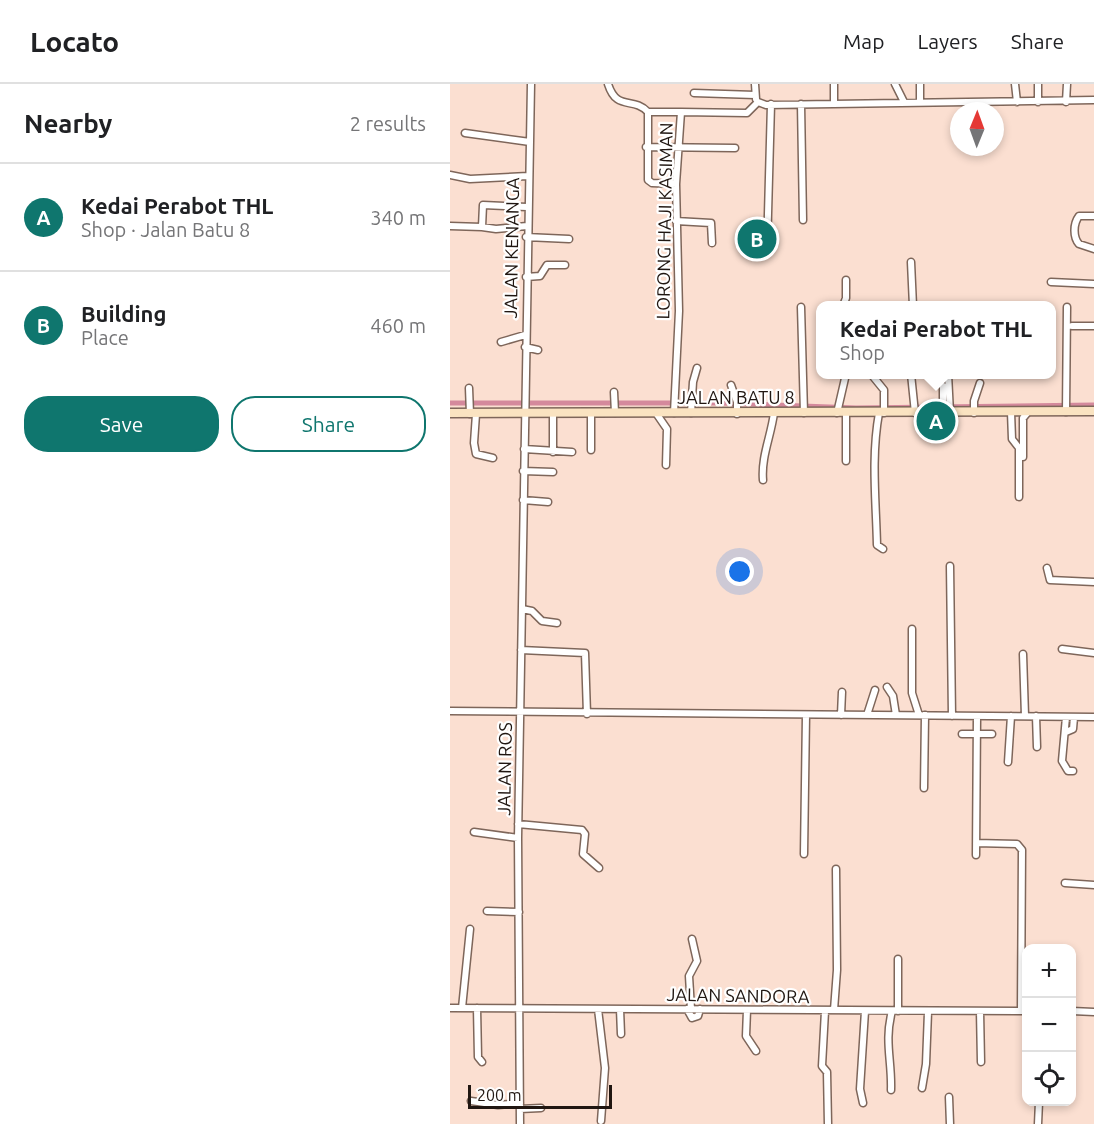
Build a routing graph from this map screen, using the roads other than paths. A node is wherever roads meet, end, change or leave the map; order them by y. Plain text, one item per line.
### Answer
1 (531, 84) edge
2 (609, 84) edge
3 (755, 84) edge
4 (834, 84) edge
5 (895, 84) edge
6 (920, 84) edge
7 (1015, 84) edge
8 (1038, 84) edge
9 (1066, 84) edge
10 (694, 93) dead end
11 (756, 98) junction
12 (1094, 100) edge
13 (904, 102) junction
14 (920, 102) junction
15 (1017, 102) junction
16 (1038, 102) junction
17 (1066, 102) junction
18 (771, 104) junction
19 (801, 104) junction
20 (834, 104) junction
21 (648, 112) junction
22 (681, 112) junction
23 (465, 134) dead end
24 (530, 142) junction
25 (646, 147) junction
26 (678, 147) junction
27 (735, 148) dead end
28 (450, 175) edge
29 (528, 176) junction
30 (676, 184) junction
31 (527, 207) junction
32 (1094, 216) edge
33 (803, 220) dead end
34 (676, 221) junction
35 (450, 226) edge
36 (527, 226) junction
37 (482, 227) junction
38 (526, 237) junction
39 (569, 239) dead end
40 (712, 243) dead end
41 (1094, 249) edge
42 (767, 250) dead end
43 (911, 262) dead end
44 (565, 265) dead end
45 (526, 277) junction
46 (846, 280) dead end
47 (1051, 282) dead end
48 (1094, 284) edge
49 (845, 301) edge
50 (913, 301) edge
51 (801, 307) dead end
52 (1067, 307) dead end
53 (1072, 326) dead end
54 (1094, 326) edge
55 (525, 335) junction
56 (501, 342) dead end
57 (525, 347) junction
58 (538, 350) dead end
59 (697, 368) dead end
60 (845, 379) edge
61 (874, 379) edge
62 (912, 379) edge
63 (946, 379) edge
64 (980, 383) dead end
65 (731, 385) dead end
66 (469, 388) dead end
67 (615, 396) dead end
68 (691, 407) junction
69 (737, 407) junction
70 (804, 408) junction
71 (974, 408) junction
72 (946, 409) junction
73 (882, 410) junction
74 (615, 411) junction
75 (674, 411) junction
76 (914, 411) junction
77 (1094, 411) edge
78 (472, 412) junction
79 (524, 412) junction
80 (841, 412) junction
81 (1011, 412) junction
82 (1028, 412) junction
83 (1066, 412) junction
84 (656, 413) junction
85 (774, 413) junction
86 (450, 414) edge
87 (553, 414) junction
88 (591, 414) junction
89 (524, 449) junction
90 (591, 450) dead end
91 (553, 452) junction
92 (572, 452) dead end
93 (1023, 457) dead end
94 (493, 458) dead end
95 (846, 461) dead end
96 (666, 465) dead end
97 (523, 471) junction
98 (553, 472) dead end
99 (763, 480) dead end
100 (1019, 497) dead end
101 (523, 500) junction
102 (548, 502) dead end
103 (883, 549) dead end
104 (950, 566) dead end
105 (1047, 568) dead end
106 (1094, 582) edge
107 (522, 609) junction
108 (557, 623) dead end
109 (912, 629) dead end
110 (1062, 649) dead end
111 (521, 650) junction
112 (1094, 653) edge
113 (1023, 654) dead end
114 (887, 687) dead end
115 (874, 690) dead end
116 (842, 692) dead end
117 (450, 711) edge
118 (520, 713) junction
119 (586, 714) junction
120 (806, 715) junction
121 (842, 715) junction
122 (867, 715) junction
123 (896, 715) junction
124 (922, 715) junction
125 (952, 716) junction
126 (977, 716) junction
127 (1011, 716) junction
128 (1025, 716) junction
129 (1036, 716) junction
130 (1066, 717) junction
131 (1074, 717) junction
132 (1094, 717) edge
133 (1066, 732) junction
134 (962, 734) dead end
135 (976, 734) junction
136 (992, 734) dead end
137 (1037, 747) dead end
138 (1008, 762) dead end
139 (1073, 771) dead end
140 (924, 788) dead end
141 (518, 824) junction
142 (474, 832) dead end
143 (518, 838) junction
144 (976, 843) junction
145 (804, 854) dead end
146 (976, 855) dead end
147 (599, 868) dead end
148 (836, 869) dead end
149 (1065, 883) dead end
150 (1094, 885) edge
151 (487, 911) dead end
152 (519, 912) junction
153 (470, 929) dead end
154 (692, 939) dead end
155 (898, 959) dead end
156 (1023, 998) edge
157 (450, 1008) edge
158 (462, 1008) junction
159 (477, 1008) junction
160 (519, 1008) junction
161 (598, 1009) junction
162 (620, 1009) junction
163 (689, 1009) junction
164 (747, 1010) junction
165 (834, 1010) junction
166 (825, 1011) junction
167 (865, 1011) junction
168 (895, 1011) junction
169 (980, 1011) junction
170 (1022, 1011) edge
171 (1076, 1011) edge
172 (928, 1012) junction
173 (1094, 1012) edge
174 (621, 1034) dead end
175 (756, 1051) dead end
176 (482, 1062) dead end
177 (981, 1062) dead end
178 (922, 1088) dead end
179 (891, 1090) dead end
180 (950, 1097) dead end
181 (471, 1101) dead end
182 (863, 1103) dead end
183 (520, 1106) junction
184 (1039, 1106) edge
185 (541, 1108) dead end
186 (601, 1121) dead end
187 (520, 1124) edge
188 (828, 1124) edge
189 (950, 1124) edge
190 (1038, 1124) edge

1 - 24 street, JALAN KENANGA
2 - 21 street
3 - 11 street
4 - 20 street
5 - 13 street
6 - 14 street
7 - 15 street
8 - 16 street
9 - 17 street
10 - 11 street
11 - 18 street
11 - 22 street, LORONG HAJI KASIMAN
12 - 17 street
13 - 14 street
13 - 20 street
14 - 15 street
15 - 16 street
16 - 17 street
18 - 19 street
18 - 42 street
19 - 20 street
19 - 33 street
21 - 22 street
21 - 25 street
22 - 26 street, LORONG HAJI KASIMAN
23 - 24 street
24 - 29 street, JALAN KENANGA
25 - 26 street
25 - 30 street
26 - 27 street
26 - 30 street, LORONG HAJI KASIMAN
28 - 29 street
29 - 31 street, JALAN KENANGA
30 - 34 street, LORONG HAJI KASIMAN
31 - 36 street, JALAN KENANGA
31 - 37 street
32 - 41 street
34 - 40 street
34 - 75 street, LORONG HAJI KASIMAN
35 - 37 street
36 - 37 street
36 - 38 street, JALAN KENANGA
38 - 39 street
38 - 45 street, JALAN KENANGA
43 - 50 street
44 - 45 street
45 - 55 street, JALAN KENANGA
46 - 49 street
47 - 48 street
51 - 70 street
52 - 83 street
53 - 54 street
55 - 56 street
55 - 57 street, JALAN KENANGA
57 - 58 street
57 - 79 street, JALAN KENANGA
59 - 68 street
60 - 80 street
61 - 73 street
62 - 76 street
63 - 72 street
64 - 71 street
65 - 69 street
66 - 78 street
67 - 74 street
68 - 69 street, JALAN BATU 8
68 - 75 street, JALAN BATU 8
69 - 85 street, JALAN BATU 8
70 - 80 street, JALAN BATU 8
70 - 85 street, JALAN BATU 8
71 - 72 street, JALAN BATU 8
71 - 81 street, JALAN BATU 8
72 - 76 street, JALAN BATU 8
73 - 76 street, JALAN BATU 8
73 - 80 street, JALAN BATU 8
73 - 103 street
74 - 84 street, JALAN BATU 8
74 - 88 street, JALAN BATU 8
75 - 84 street, JALAN BATU 8
77 - 83 street, JALAN BATU 8
78 - 79 street, JALAN BATU 8
78 - 86 street, JALAN BATU 8
78 - 94 street
79 - 87 street, JALAN BATU 8
79 - 89 street, JALAN ROS
80 - 95 street
81 - 82 street, JALAN BATU 8
81 - 100 street
82 - 83 street, JALAN BATU 8
82 - 93 street
84 - 96 street
85 - 99 street
87 - 88 street, JALAN BATU 8
87 - 91 street
88 - 90 street
89 - 91 street
89 - 97 street, JALAN ROS
91 - 92 street
97 - 98 street
97 - 101 street, JALAN ROS
101 - 102 street
101 - 107 street, JALAN ROS
104 - 125 street
105 - 106 street
107 - 108 street
107 - 111 street, JALAN ROS
109 - 124 street
110 - 112 street
111 - 118 street, JALAN ROS
111 - 119 street
113 - 128 street
114 - 123 street
115 - 122 street
116 - 121 street
117 - 118 street
118 - 119 street
118 - 141 street, JALAN ROS
119 - 120 street
120 - 121 street
120 - 145 street
121 - 122 street
122 - 123 street
123 - 124 street
124 - 125 street
124 - 140 street
125 - 126 street
126 - 127 street
126 - 135 street
127 - 128 street
127 - 138 street
128 - 129 street
129 - 130 street
129 - 137 street
130 - 131 street
130 - 133 street
131 - 132 street
131 - 133 street
133 - 139 street
134 - 135 street
135 - 136 street
135 - 144 street
141 - 143 street, JALAN ROS
141 - 147 street
142 - 143 street
143 - 152 street, JALAN ROS
144 - 146 street
144 - 156 street
148 - 165 street
149 - 150 street
151 - 152 street
152 - 160 street, JALAN ROS
153 - 158 street
154 - 163 street
155 - 168 street
157 - 158 street, JALAN SANDORA
158 - 159 street, JALAN SANDORA
159 - 160 street, JALAN SANDORA
159 - 176 street
160 - 161 street, JALAN SANDORA
160 - 183 street, JALAN ROS
161 - 162 street, JALAN SANDORA
161 - 186 street
162 - 163 street, JALAN SANDORA
162 - 174 street
163 - 164 street, JALAN SANDORA
164 - 166 street, JALAN SANDORA
164 - 175 street
165 - 166 street, JALAN SANDORA
165 - 167 street, JALAN SANDORA
166 - 188 street
167 - 168 street, JALAN SANDORA
167 - 182 street
168 - 172 street, JALAN SANDORA
168 - 179 street
169 - 170 street, JALAN SANDORA
169 - 172 street, JALAN SANDORA
169 - 177 street
171 - 173 street
172 - 178 street
180 - 189 street
181 - 183 street
183 - 185 street
183 - 187 street, JALAN ROS
184 - 190 street

